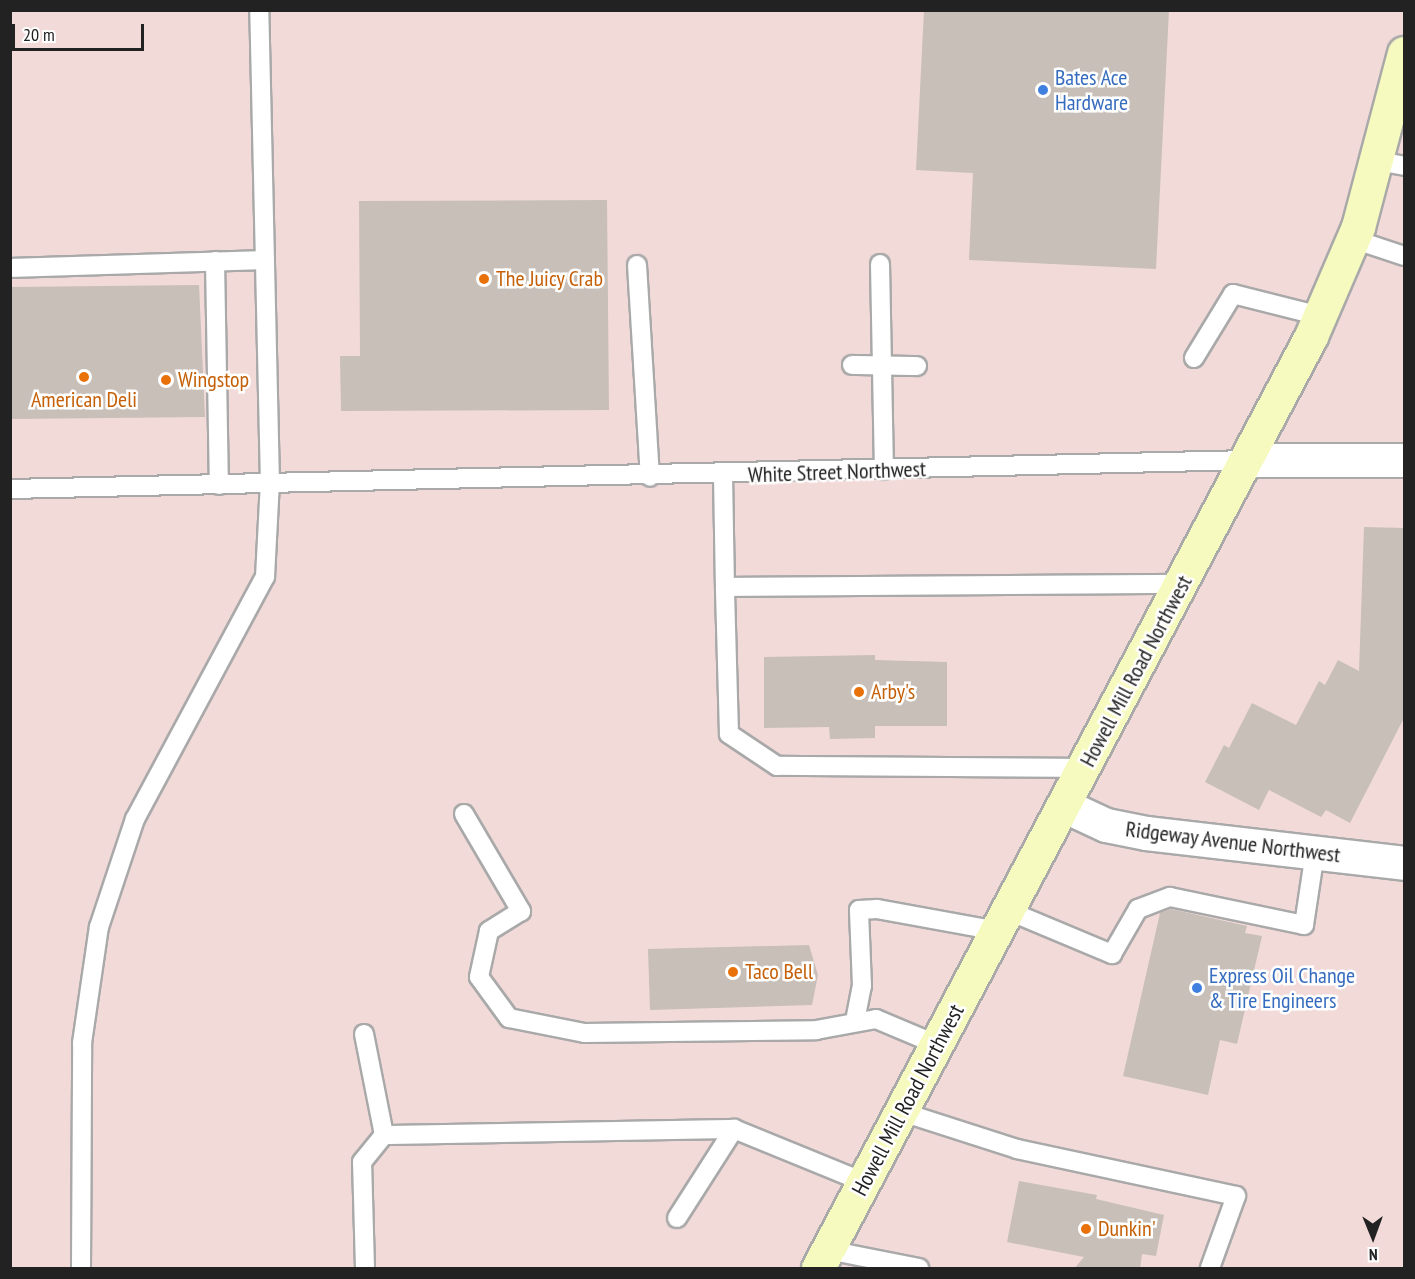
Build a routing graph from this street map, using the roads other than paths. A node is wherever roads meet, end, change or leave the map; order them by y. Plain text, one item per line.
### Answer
1 (259, 10) edge
2 (1404, 53) edge
3 (1391, 164) edge
4 (1353, 239) junction
5 (1404, 256) edge
6 (264, 260) junction
7 (215, 261) junction
8 (880, 264) dead end
9 (637, 265) dead end
10 (10, 268) edge
11 (1320, 316) junction
12 (1194, 358) dead end
13 (852, 365) dead end
14 (880, 366) junction
15 (917, 366) dead end
16 (1246, 460) junction
17 (1404, 460) edge
18 (884, 470) junction
19 (723, 475) junction
20 (650, 477) junction
21 (270, 483) junction
22 (219, 485) junction
23 (10, 489) edge
24 (1181, 584) junction
25 (725, 587) junction
26 (1085, 768) junction
27 (1065, 806) junction
28 (464, 814) dead end
29 (1315, 852) junction
30 (1404, 863) edge
31 (1004, 921) junction
32 (855, 1021) junction
33 (364, 1034) dead end
34 (938, 1045) junction
35 (902, 1112) junction
36 (734, 1129) junction
37 (384, 1135) junction
38 (864, 1182) junction
39 (677, 1218) dead end
40 (823, 1259) edge
41 (81, 1269) edge
42 (365, 1269) edge
43 (920, 1269) edge
44 (1210, 1269) edge

1 - 6 lane
2 - 3 main road, Howell Mill Road Northwest
3 - 4 main road, Howell Mill Road Northwest
4 - 5 lane
4 - 11 main road, Howell Mill Road Northwest
6 - 7 lane
6 - 21 lane
7 - 10 lane
7 - 22 lane
8 - 14 lane
9 - 20 lane
11 - 12 lane
11 - 16 main road, Howell Mill Road Northwest
13 - 14 lane
14 - 15 lane
14 - 18 lane
16 - 17 street, White Street Northwest
16 - 18 lane, White Street Northwest
16 - 24 main road, Howell Mill Road Northwest
18 - 19 lane, White Street Northwest
19 - 20 lane, White Street Northwest
19 - 25 lane
20 - 21 lane, White Street Northwest
21 - 22 lane, White Street Northwest
21 - 41 lane
22 - 23 lane, White Street Northwest
24 - 25 lane
24 - 26 main road, Howell Mill Road Northwest
25 - 26 lane
26 - 27 main road, Howell Mill Road Northwest
27 - 29 street, Ridgeway Avenue Northwest
27 - 31 main road, Howell Mill Road Northwest
28 - 32 lane
29 - 30 street, Ridgeway Avenue Northwest
29 - 31 lane
31 - 32 lane
31 - 34 main road, Howell Mill Road Northwest
32 - 34 lane
33 - 37 lane
34 - 35 main road, Howell Mill Road Northwest
35 - 38 main road, Howell Mill Road Northwest
35 - 44 lane
36 - 37 lane
36 - 38 lane
36 - 39 lane
37 - 42 lane
38 - 40 main road, Howell Mill Road Northwest
40 - 43 lane

